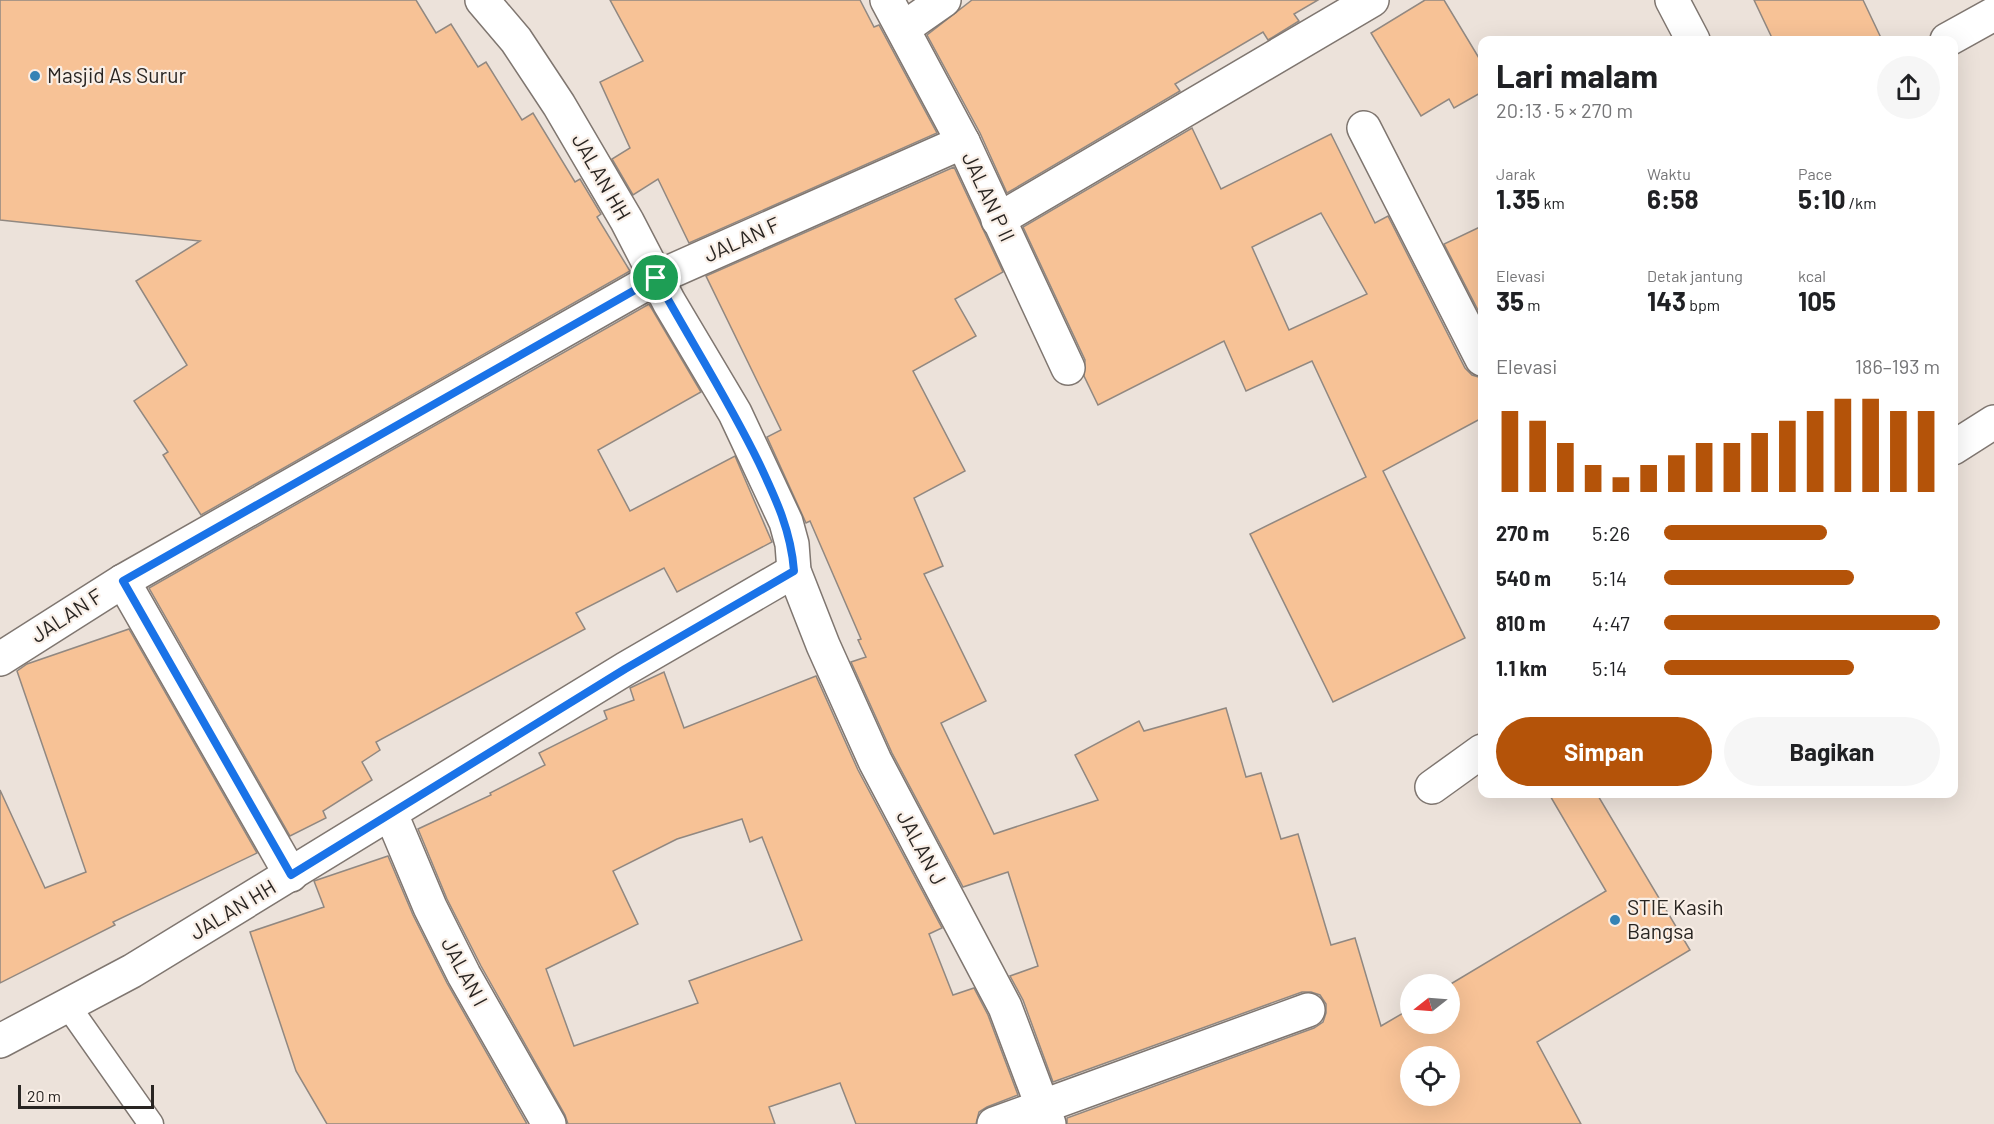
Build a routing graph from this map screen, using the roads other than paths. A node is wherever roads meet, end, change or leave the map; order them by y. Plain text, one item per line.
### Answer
1 (482, 0) edge
2 (887, 0) edge
3 (944, 0) edge
4 (1372, 0) edge
5 (1672, 0) edge
6 (1994, 14) edge
7 (904, 28) junction
8 (1691, 36) edge
9 (1954, 36) edge
10 (1364, 128) dead end
11 (963, 142) junction
12 (998, 219) junction
13 (656, 278) junction
14 (1478, 351) edge
15 (1068, 368) dead end
16 (1994, 422) edge
17 (1958, 444) edge
18 (794, 571) junction
19 (123, 581) junction
20 (0, 659) edge
21 (1478, 754) edge
22 (1432, 787) dead end
23 (391, 814) junction
24 (291, 875) junction
25 (68, 1006) junction
26 (1308, 1010) dead end
27 (0, 1041) edge
28 (1045, 1115) edge
29 (151, 1124) edge
30 (549, 1124) edge
31 (994, 1124) edge

1 - 13 street, JALAN HH
2 - 7 street, JALAN P II
3 - 7 street
4 - 12 street
5 - 8 street
6 - 9 street
7 - 11 street, JALAN P II
10 - 14 street
11 - 12 street, JALAN P II
11 - 13 street, JALAN F
12 - 15 street, JALAN P II
13 - 18 street, JALAN HH
13 - 19 street, JALAN F
16 - 17 street
18 - 23 street, JALAN HH
18 - 28 street, JALAN J
19 - 20 street, JALAN F
19 - 24 street
21 - 22 street
23 - 24 street, JALAN HH
23 - 30 street, JALAN I
24 - 25 street, JALAN HH
25 - 27 street, JALAN HH
25 - 29 lane
26 - 28 street
28 - 31 street

